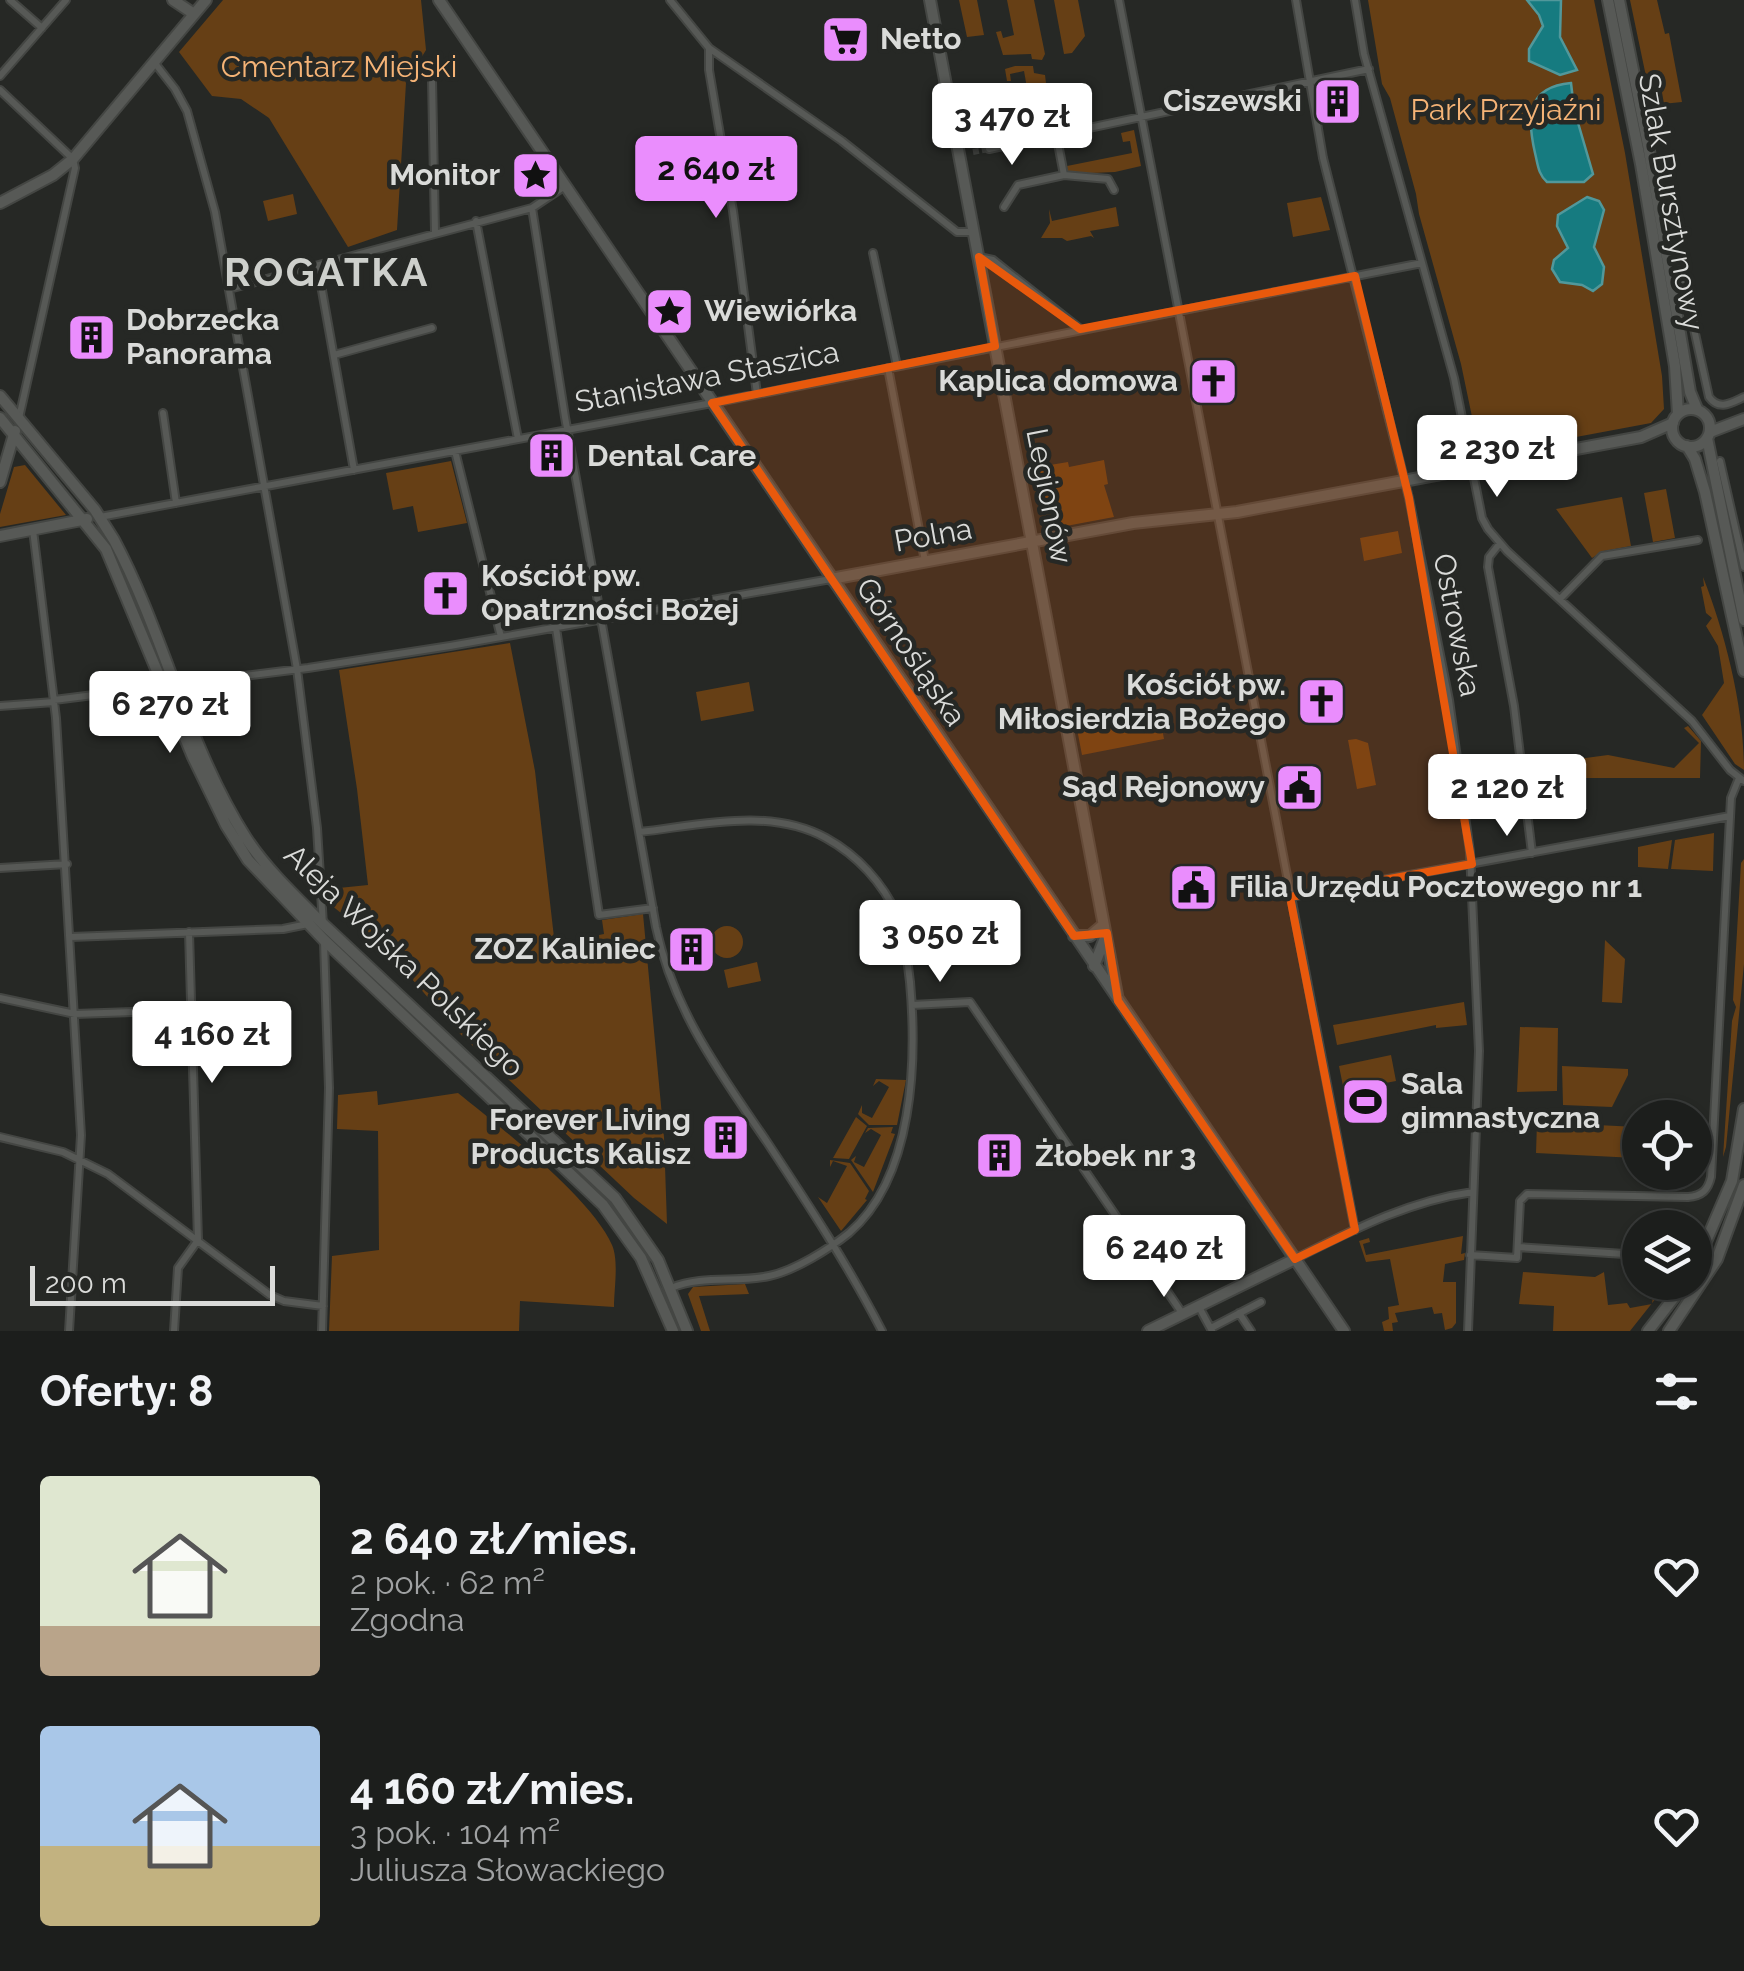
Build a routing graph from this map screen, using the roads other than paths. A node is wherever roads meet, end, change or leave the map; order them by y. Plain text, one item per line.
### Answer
1 (10, 0) edge
2 (66, 0) edge
3 (173, 0) edge
4 (206, 0) edge
5 (439, 0) edge
6 (670, 0) edge
7 (930, 0) edge
8 (1118, 0) edge
9 (1296, 0) edge
10 (1354, 0) edge
11 (1608, 0) edge
12 (1619, 0) edge
13 (194, 14) junction
14 (42, 28) junction
15 (709, 48) junction
16 (154, 62) junction
17 (1368, 69) junction
18 (0, 76) edge
19 (432, 79) dead end
20 (1309, 79) junction
21 (0, 90) edge
22 (1140, 115) junction
23 (1056, 133) junction
24 (989, 149) tunnel mouth
25 (72, 160) junction
26 (60, 169) junction
27 (1064, 175) junction
28 (73, 184) junction
29 (565, 186) junction
30 (1114, 190) dead end
31 (0, 203) edge
32 (1004, 207) dead end
33 (532, 208) junction
34 (1672, 208) dead end
35 (476, 221) junction
36 (435, 232) junction
37 (974, 232) junction
38 (873, 253) dead end
39 (979, 257) junction
40 (1422, 262) junction
41 (318, 268) junction
42 (1355, 276) junction
43 (228, 289) junction
44 (1177, 310) junction
45 (432, 328) dead end
46 (1080, 329) junction
47 (995, 346) junction
48 (334, 354) junction
49 (892, 367) junction
50 (757, 394) junction
51 (0, 396) edge
52 (1744, 397) edge
53 (712, 403) junction
54 (1697, 410) junction
55 (163, 412) dead end
56 (0, 418) edge
57 (1676, 418) junction
58 (1708, 418) junction
59 (1744, 418) edge
60 (19, 419) junction
61 (568, 430) junction
62 (14, 435) junction
63 (1708, 435) junction
64 (1641, 437) junction
65 (518, 439) junction
66 (1681, 443) junction
67 (455, 450) junction
68 (1720, 461) dead end
69 (1472, 468) junction
70 (354, 470) junction
71 (1405, 480) junction
72 (0, 482) edge
73 (264, 486) junction
74 (176, 503) junction
75 (1217, 514) junction
76 (100, 517) junction
77 (84, 520) junction
78 (32, 530) junction
79 (0, 536) edge
80 (1698, 540) dead end
81 (1032, 542) junction
82 (1500, 543) junction
83 (925, 562) junction
84 (1744, 567) edge
85 (831, 579) junction
86 (1560, 599) junction
87 (603, 620) junction
88 (1744, 620) edge
89 (556, 628) junction
90 (502, 637) junction
91 (297, 669) junction
92 (1744, 671) edge
93 (169, 686) junction
94 (54, 701) junction
95 (0, 706) edge
96 (1742, 779) edge
97 (1730, 816) junction
98 (640, 832) junction
99 (1532, 853) junction
100 (66, 864) junction
101 (1472, 864) junction
102 (0, 868) edge
103 (322, 892) junction
104 (1290, 897) junction
105 (302, 904) junction
106 (653, 908) junction
107 (308, 924) junction
108 (324, 924) junction
109 (1103, 925) junction
110 (189, 932) junction
111 (1074, 936) junction
112 (71, 937) junction
113 (1105, 938) junction
114 (324, 940) junction
115 (1111, 957) junction
116 (1094, 966) junction
117 (0, 998) edge
118 (1118, 1001) junction
119 (912, 1005) junction
120 (192, 1010) junction
121 (75, 1014) junction
122 (1744, 1110) edge
123 (0, 1137) edge
124 (81, 1158) junction
125 (1744, 1185) edge
126 (1473, 1192) junction
127 (1712, 1227) edge
128 (1355, 1230) junction
129 (198, 1240) junction
130 (834, 1243) junction
131 (1518, 1246) junction
132 (1622, 1254) edge
133 (1470, 1255) junction
134 (1295, 1260) junction
135 (672, 1288) junction
136 (1675, 1300) edge
137 (1261, 1302) dead end
138 (323, 1306) junction
139 (1198, 1306) junction
140 (1239, 1312) junction
141 (1182, 1314) junction
142 (1212, 1330) edge
143 (1657, 1330) edge
144 (69, 1331) edge
145 (174, 1331) edge
146 (322, 1331) edge
147 (673, 1331) edge
148 (687, 1331) edge
149 (882, 1331) edge
150 (1148, 1331) edge
151 (1251, 1331) edge
152 (1344, 1331) edge
153 (1468, 1331) edge

1 - 14 street
2 - 14 street
3 - 13 street
4 - 13 street
5 - 29 street, Górnośląska
6 - 15 street
7 - 37 street, Legionów
8 - 22 street
9 - 20 street, Ostrowska
10 - 17 street
11 - 57 street, Szlak Bursztynowy
12 - 54 street, Szlak Bursztynowy
13 - 16 street
14 - 18 street
15 - 37 street
15 - 50 street
16 - 25 street
16 - 43 street
17 - 20 street
17 - 40 street
19 - 36 street
20 - 22 street
20 - 42 street, Ostrowska
21 - 25 street
22 - 23 street
22 - 44 street
23 - 24 street
23 - 27 street
25 - 26 street
25 - 28 street
26 - 28 street
26 - 31 street
27 - 30 street
27 - 32 street
28 - 60 street
29 - 33 street
29 - 53 street, Górnośląska
33 - 35 street
33 - 61 street
34 - 52 street
35 - 36 street
35 - 65 street
36 - 41 street
37 - 39 street, Legionów
38 - 49 street
39 - 46 street
39 - 47 street, Legionów
40 - 42 street, Stanisława Staszica
40 - 69 street
41 - 43 street
41 - 48 street
42 - 44 street, Stanisława Staszica
42 - 71 street, Ostrowska
43 - 73 street
44 - 46 street, Stanisława Staszica
44 - 75 street
45 - 48 street
46 - 47 street, Stanisława Staszica
47 - 49 street, Stanisława Staszica
47 - 81 street, Legionów
48 - 70 street
49 - 50 street, Stanisława Staszica
49 - 83 street
50 - 53 street, Stanisława Staszica
51 - 60 street, Aleja Wojska Polskiego
53 - 61 street, Stanisława Staszica
53 - 85 street, Górnośląska
54 - 57 street
54 - 58 street
55 - 74 street
56 - 62 street, Aleja Wojska Polskiego
57 - 64 street, Polna
57 - 66 street
58 - 59 street
58 - 63 street
59 - 63 street
60 - 62 street
60 - 76 street, Aleja Wojska Polskiego
61 - 65 street, Stanisława Staszica
61 - 87 street
62 - 72 street
62 - 77 street, Aleja Wojska Polskiego
63 - 66 street
63 - 88 street
64 - 66 street, Polna
64 - 69 street, Polna
65 - 67 street, Stanisława Staszica
66 - 92 street
67 - 70 street, Stanisława Staszica
67 - 90 street
68 - 84 street
69 - 71 street, Polna
69 - 82 street
70 - 73 street, Stanisława Staszica
71 - 75 street, Polna
71 - 101 street, Ostrowska
73 - 74 street, Stanisława Staszica
73 - 91 street
74 - 76 street, Stanisława Staszica
75 - 81 street, Polna
75 - 104 street
76 - 77 street, Stanisława Staszica
76 - 93 street, Aleja Wojska Polskiego
77 - 78 street, Stanisława Staszica
77 - 93 street, Aleja Wojska Polskiego
78 - 79 street, Stanisława Staszica
78 - 94 street
80 - 86 street
81 - 83 street, Polna
81 - 109 street, Legionów
82 - 86 street
82 - 99 street
83 - 85 street, Polna
85 - 87 street, Polna
85 - 111 street, Górnośląska
86 - 96 street
87 - 89 street, Polna
87 - 98 street
89 - 90 street, Polna
89 - 106 street
90 - 91 street, Polna
91 - 93 street, Polna
91 - 103 street
93 - 94 street, Polna
93 - 105 street, Aleja Wojska Polskiego
93 - 107 street, Aleja Wojska Polskiego
94 - 95 street, Polna
94 - 100 street
96 - 97 street
97 - 99 street
97 - 131 street
98 - 106 street
98 - 119 street
99 - 101 street
100 - 102 street
100 - 112 street
101 - 104 street
101 - 126 street, Ostrowska
103 - 105 street
103 - 108 street
104 - 128 street
105 - 108 street, Aleja Wojska Polskiego
106 - 130 street
107 - 110 street
107 - 114 street, Aleja Wojska Polskiego
108 - 114 street
108 - 135 street, Aleja Wojska Polskiego
109 - 111 street
109 - 113 street, Legionów
110 - 112 street
110 - 120 street
111 - 116 street, Górnośląska
112 - 121 street
113 - 115 street, Legionów
113 - 116 street
114 - 138 street
114 - 147 street, Aleja Wojska Polskiego
115 - 116 street
115 - 118 street, Legionów
116 - 118 street, Górnośląska
117 - 121 street
118 - 134 street, Górnośląska
119 - 130 street
119 - 141 street
120 - 121 street
120 - 129 street
121 - 124 street
122 - 127 street
123 - 124 street
124 - 129 street
124 - 144 street
125 - 143 street
126 - 128 street
126 - 133 street, Ostrowska
128 - 134 street
129 - 138 street
129 - 145 street
130 - 135 street
130 - 149 street
131 - 132 street
131 - 133 street
133 - 153 street, Ostrowska
134 - 139 street
134 - 152 street, Górnośląska
135 - 148 street, Aleja Wojska Polskiego
136 - 143 street
137 - 140 street
138 - 146 street
139 - 141 street
139 - 142 street
140 - 142 street
140 - 151 street
141 - 150 street

